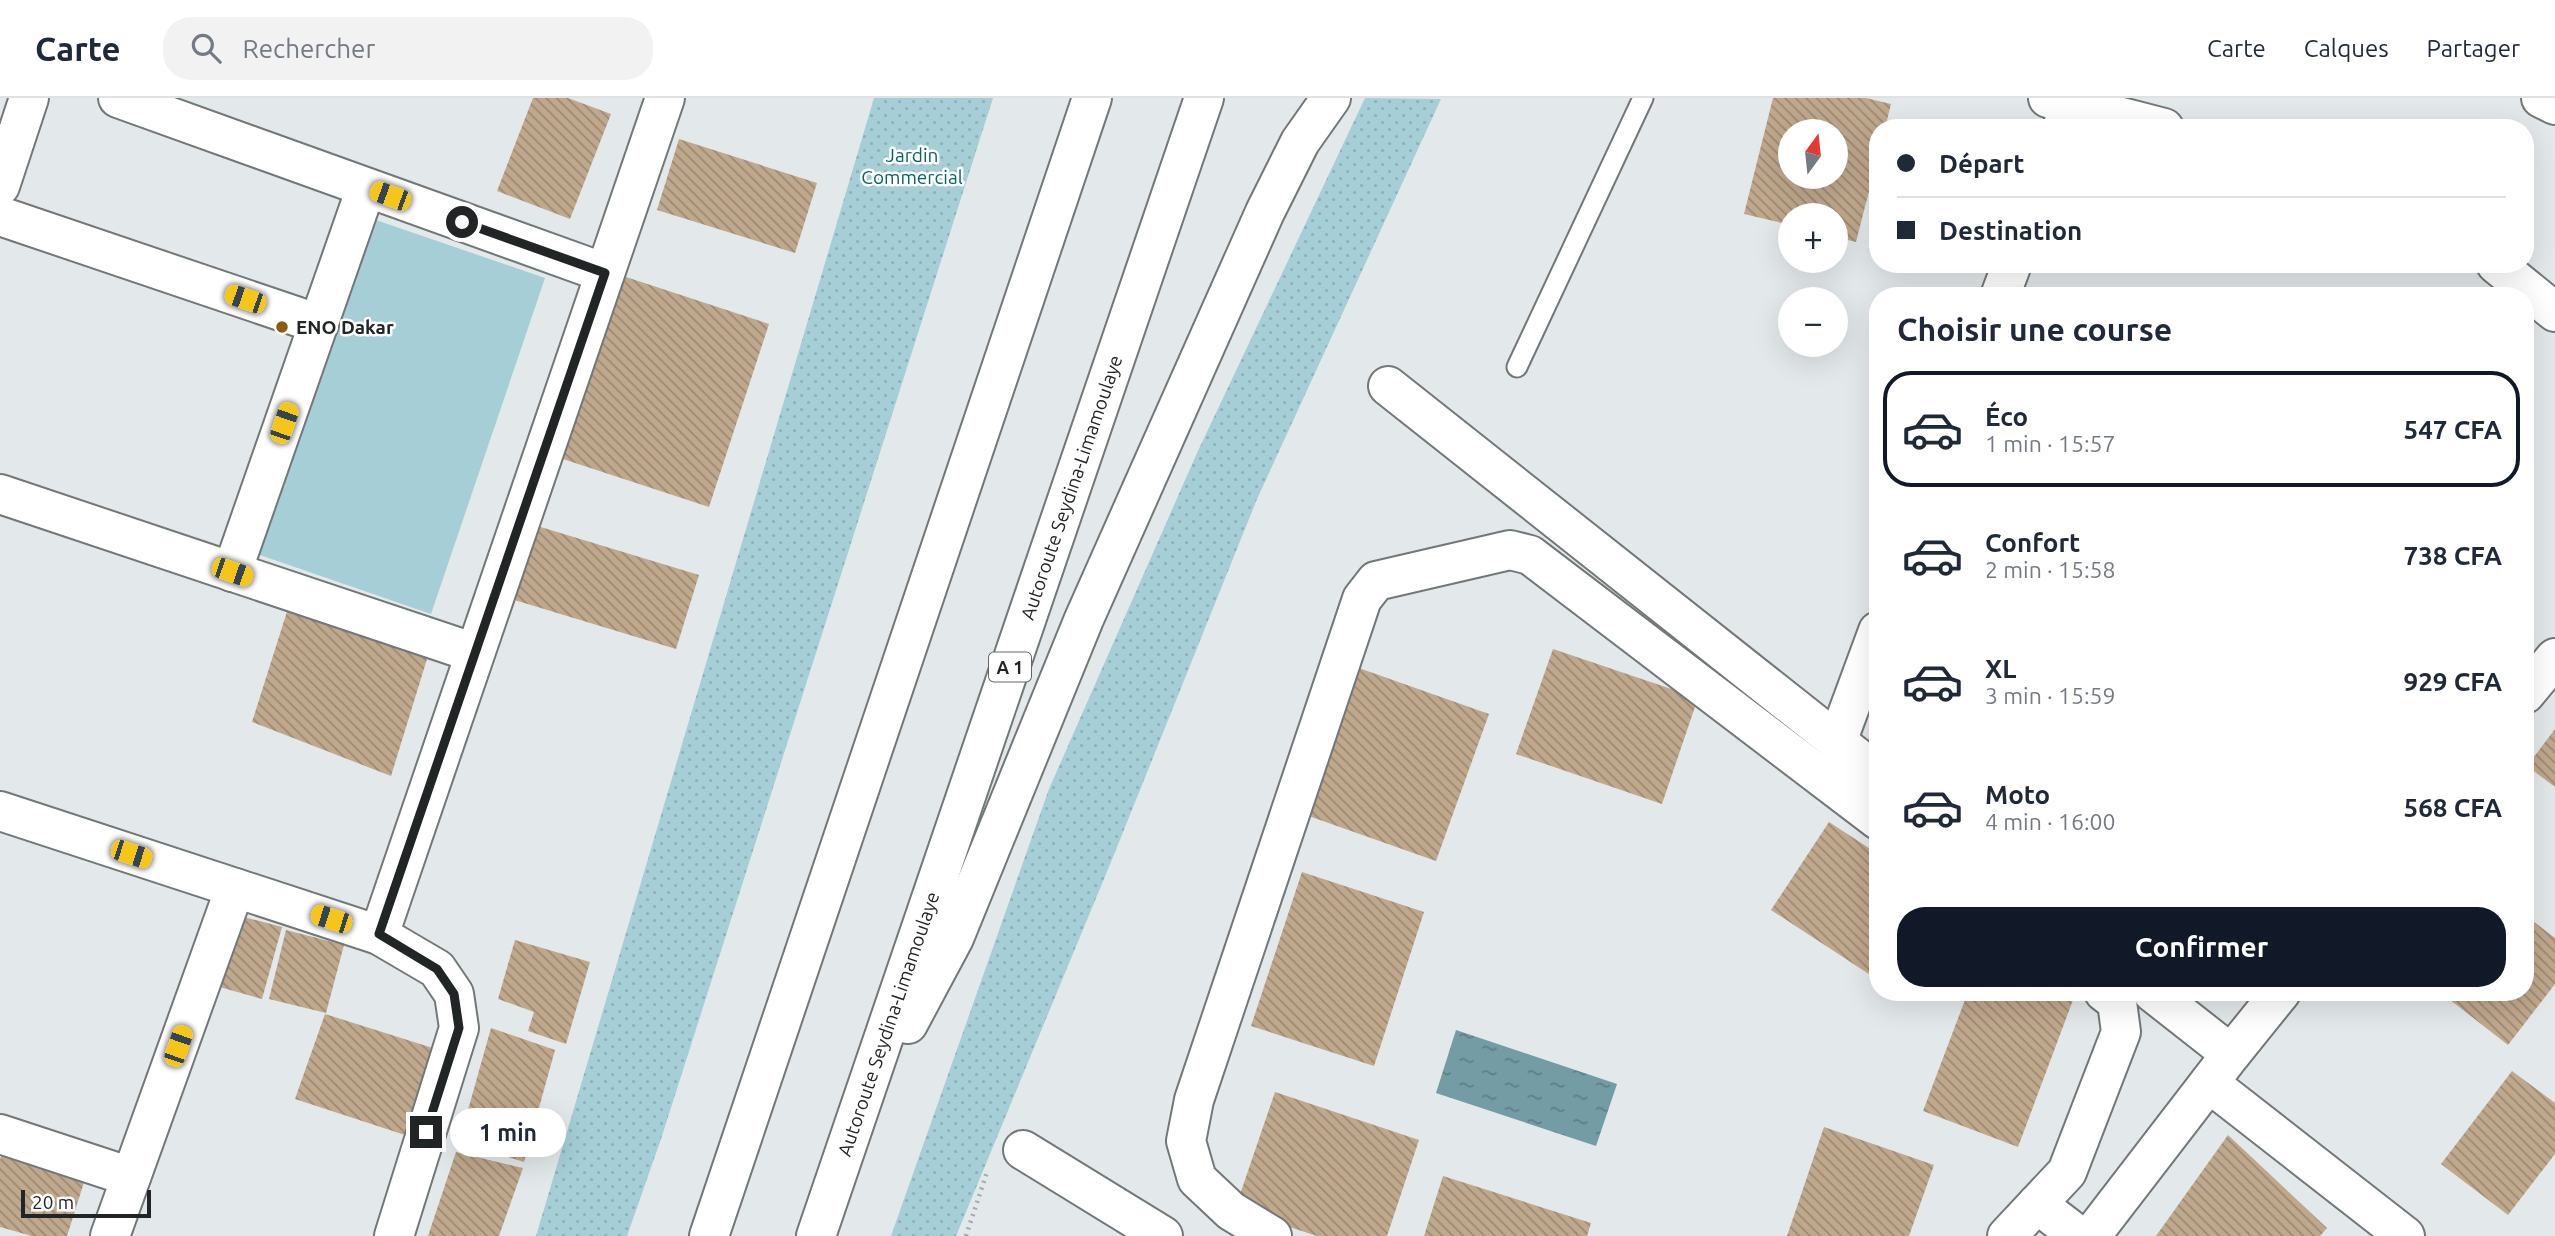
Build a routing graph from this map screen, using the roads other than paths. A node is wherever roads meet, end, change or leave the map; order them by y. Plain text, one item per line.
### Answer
1 (29, 98) edge
2 (118, 98) edge
3 (665, 98) edge
4 (1092, 98) edge
5 (1204, 98) edge
6 (1331, 98) edge
7 (1643, 98) edge
8 (2541, 98) edge
9 (2555, 105) edge
10 (2061, 107) edge
11 (2120, 119) edge
12 (0, 186) edge
13 (366, 188) junction
14 (0, 216) edge
15 (605, 273) junction
16 (2507, 273) edge
17 (2524, 287) edge
18 (2534, 295) edge
19 (2555, 312) edge
20 (319, 324) junction
21 (1517, 367) dead end
22 (1388, 386) dead end
23 (0, 494) edge
24 (232, 572) junction
25 (475, 653) junction
26 (1869, 655) edge
27 (2555, 658) edge
28 (2534, 683) edge
29 (1837, 742) junction
30 (1869, 768) edge
31 (0, 811) edge
32 (1869, 813) edge
33 (235, 888) junction
34 (379, 934) junction
35 (2116, 1001) edge
36 (2160, 1001) edge
37 (2274, 1001) edge
38 (2220, 1068) junction
39 (854, 1124) junction
40 (0, 1134) edge
41 (1023, 1150) road end
42 (131, 1177) junction
43 (2037, 1204) junction
44 (110, 1236) edge
45 (394, 1236) edge
46 (709, 1236) edge
47 (816, 1236) edge
48 (1163, 1236) edge
49 (1272, 1236) edge
50 (2007, 1236) edge
51 (2078, 1236) edge
52 (2091, 1236) edge
53 (2405, 1236) edge

1 - 12 main road
2 - 13 main road
3 - 15 main road
4 - 46 main road
5 - 39 main road, Autoroute Seydina-Limamoulaye / A 1
6 - 39 main road
7 - 21 lane
8 - 9 main road
10 - 11 main road
13 - 15 main road
13 - 20 main road
14 - 20 main road
15 - 25 main road
16 - 17 main road
18 - 19 main road
20 - 24 main road
22 - 29 main road
23 - 24 main road
24 - 25 main road
25 - 34 main road
26 - 29 main road
27 - 28 main road
29 - 30 main road
31 - 33 main road
32 - 49 main road
33 - 34 main road
33 - 42 main road
34 - 45 main road
35 - 43 main road
36 - 38 main road
37 - 38 main road
38 - 52 main road
38 - 53 main road
39 - 47 main road, Autoroute Seydina-Limamoulaye / A 1
40 - 42 main road
41 - 48 main road
42 - 44 main road
43 - 50 main road
43 - 51 main road

